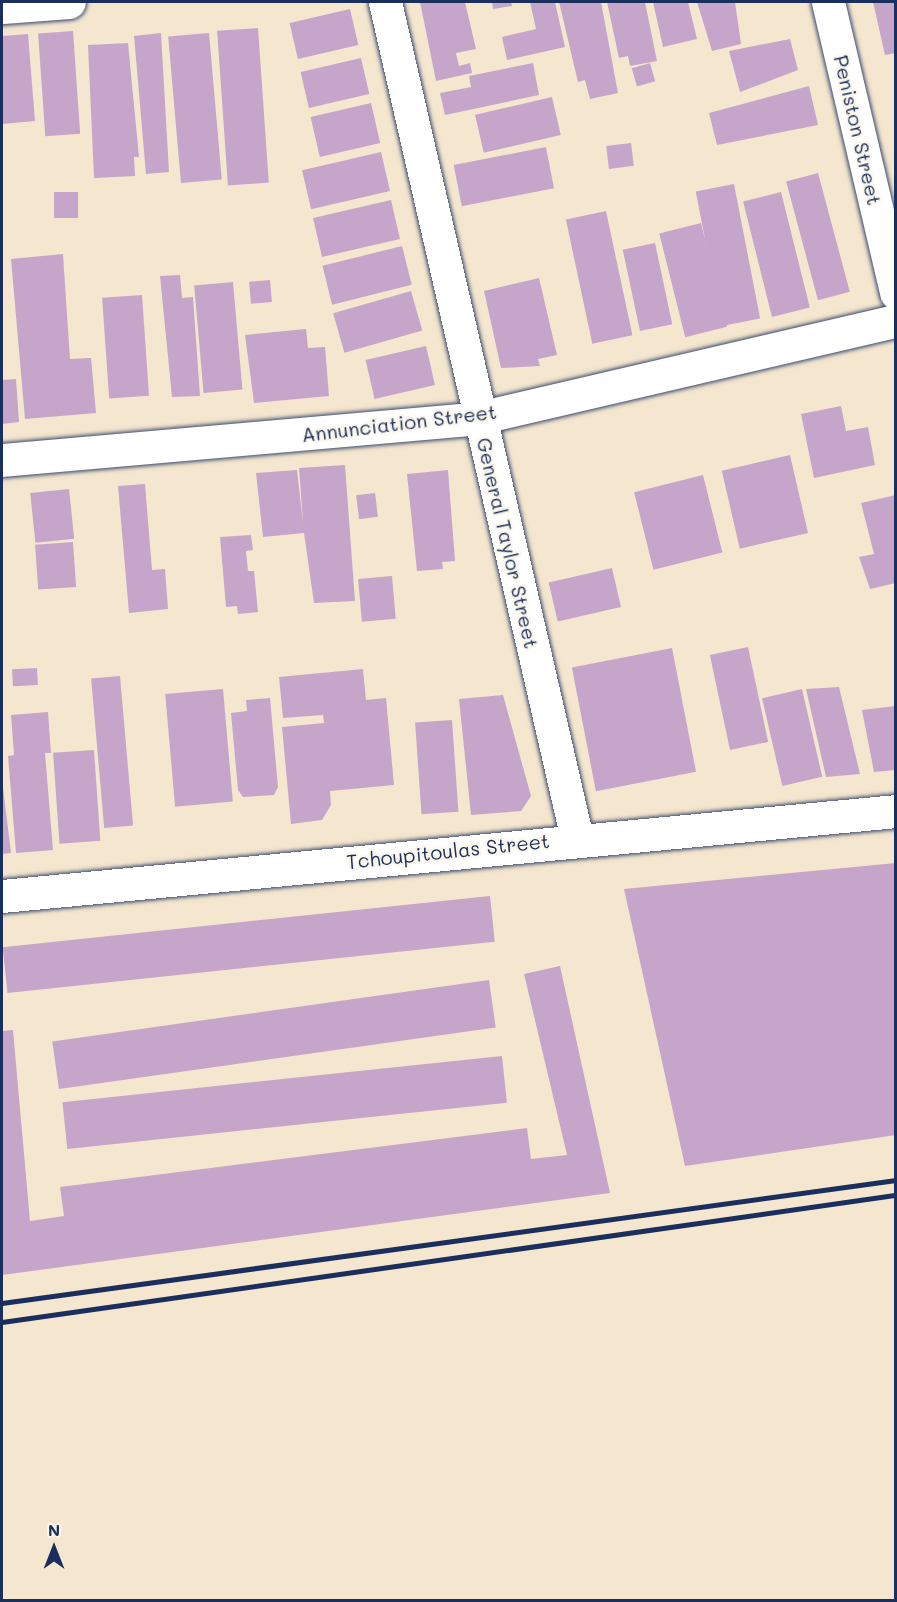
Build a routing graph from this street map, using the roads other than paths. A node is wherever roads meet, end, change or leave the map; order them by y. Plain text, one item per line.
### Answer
1 (69, 2) edge
2 (385, 2) edge
3 (828, 2) edge
4 (2, 6) edge
5 (896, 293) edge
6 (896, 321) edge
7 (478, 418) junction
8 (2, 460) edge
9 (896, 811) edge
10 (577, 838) junction
11 (2, 896) edge

1 - 4 street
2 - 7 street, General Taylor Street
3 - 5 street, Peniston Street
6 - 7 street, Annunciation Street
7 - 8 street, Annunciation Street
7 - 10 street, General Taylor Street
9 - 10 street, Tchoupitoulas Street
10 - 11 street, Tchoupitoulas Street

